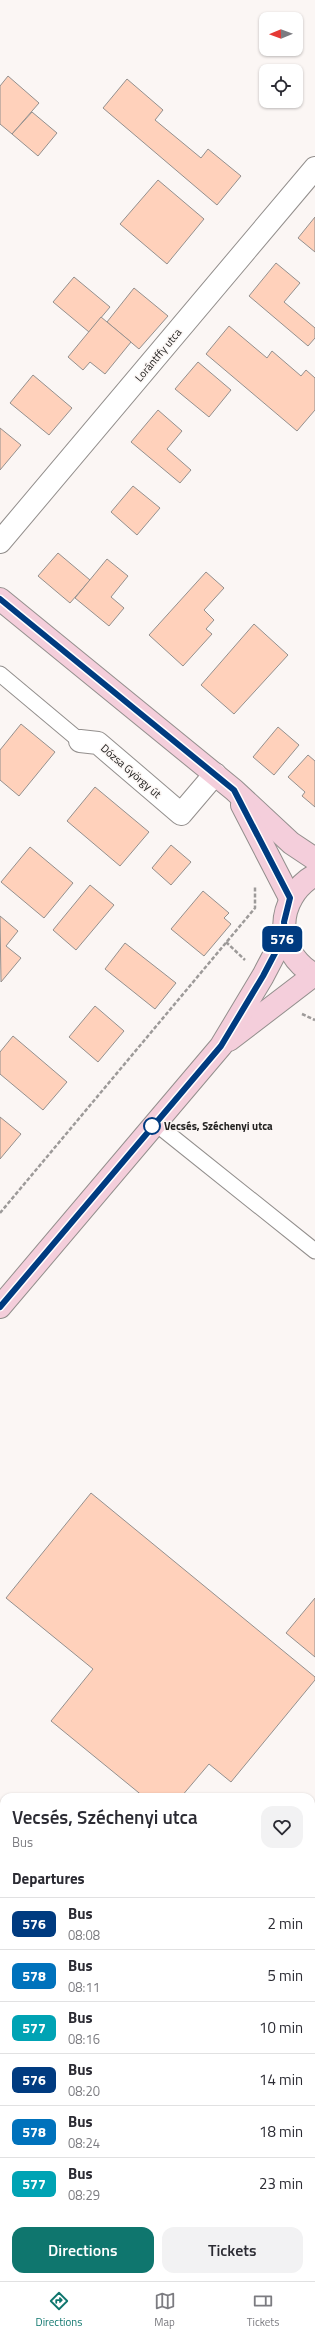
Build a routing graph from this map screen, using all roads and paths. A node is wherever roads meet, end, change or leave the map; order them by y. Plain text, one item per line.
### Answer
1 (315, 168) edge
2 (0, 542) edge
3 (0, 599) edge
4 (0, 674) edge
5 (80, 741) joint
6 (215, 774) junction
7 (234, 790) junction
8 (315, 859) edge
9 (272, 862) junction
10 (315, 875) edge
11 (290, 898) junction
12 (285, 934) junction
13 (314, 975) edge
14 (221, 1046) junction
15 (155, 1123) junction
16 (0, 1212) edge
17 (315, 1251) edge
18 (0, 1307) edge

1 - 2 street, Lorántffy utca
3 - 6 main road
4 - 5 lane, Dózsa György út
5 - 6 street, Dózsa György út
6 - 7 main road
7 - 8 main road
7 - 9 main road
9 - 11 main road
9 - 16 path
10 - 11 main road
11 - 12 main road
12 - 13 main road
12 - 14 main road
13 - 14 main road
14 - 15 main road
15 - 17 lane
15 - 18 main road

